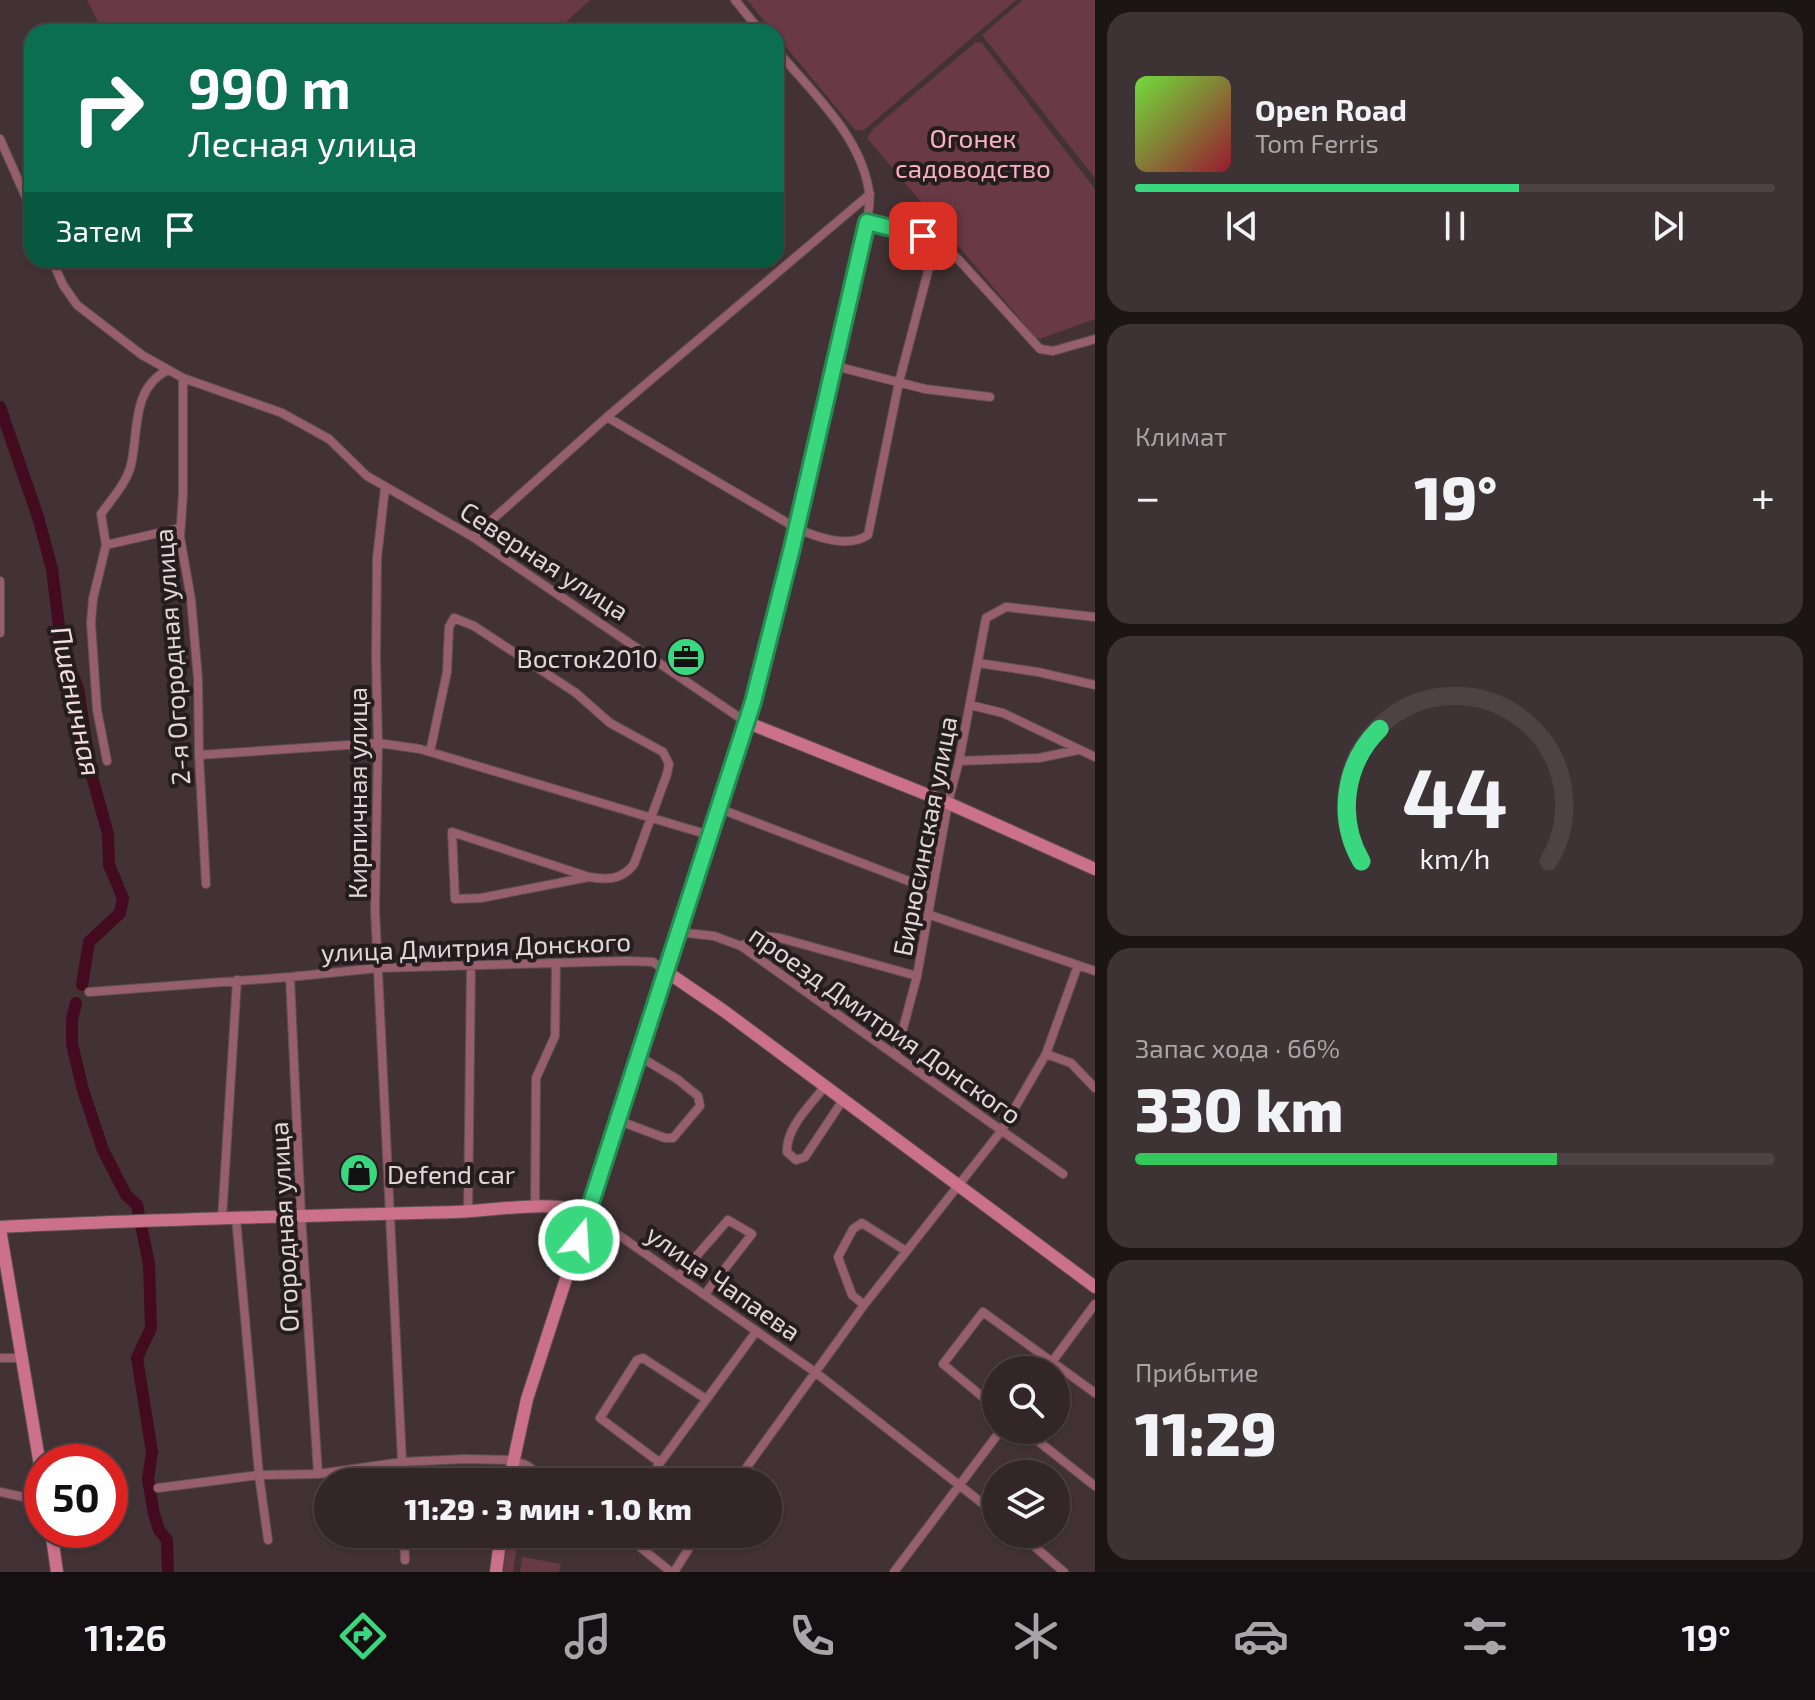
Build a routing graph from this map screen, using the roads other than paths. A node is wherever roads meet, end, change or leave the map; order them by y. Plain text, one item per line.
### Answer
1 (735, 0) edge
2 (754, 24) edge
3 (784, 59) edge
4 (0, 139) edge
5 (24, 193) edge
6 (870, 194) junction
7 (867, 222) junction
8 (936, 241) junction
9 (784, 267) edge
10 (56, 268) edge
11 (783, 268) edge
12 (1095, 340) edge
13 (835, 366) junction
14 (168, 370) junction
15 (183, 378) junction
16 (899, 382) junction
17 (990, 397) dead end
18 (607, 417) junction
19 (385, 488) junction
20 (180, 528) junction
21 (796, 528) junction
22 (473, 537) junction
23 (106, 545) junction
24 (0, 581) edge
25 (1095, 617) edge
26 (0, 633) edge
27 (978, 663) junction
28 (1095, 685) edge
29 (970, 705) junction
30 (746, 722) junction
31 (378, 743) junction
32 (1078, 750) junction
33 (430, 752) junction
34 (199, 755) junction
35 (1095, 757) edge
36 (107, 761) dead end
37 (959, 761) junction
38 (948, 803) junction
39 (718, 808) junction
40 (651, 818) junction
41 (709, 835) junction
42 (1095, 869) edge
43 (589, 877) junction
44 (206, 884) dead end
45 (932, 890) junction
46 (930, 915) junction
47 (676, 932) junction
48 (741, 946) junction
49 (556, 964) junction
50 (1078, 965) junction
51 (471, 966) junction
52 (378, 968) junction
53 (664, 970) junction
54 (1095, 971) edge
55 (917, 976) junction
56 (290, 977) junction
57 (237, 980) junction
58 (89, 992) dead end
59 (1046, 1054) junction
60 (637, 1055) junction
61 (896, 1055) junction
62 (1091, 1076) edge
63 (825, 1086) junction
64 (1095, 1088) edge
65 (843, 1100) junction
66 (617, 1120) junction
67 (1002, 1130) junction
68 (1063, 1174) dead end
69 (958, 1184) junction
70 (535, 1207) junction
71 (468, 1212) junction
72 (587, 1213) junction
73 (390, 1214) junction
74 (301, 1215) junction
75 (236, 1218) junction
76 (222, 1219) junction
77 (0, 1228) edge
78 (906, 1251) junction
79 (679, 1276) junction
80 (1095, 1287) edge
81 (705, 1294) junction
82 (1095, 1304) edge
83 (864, 1305) junction
84 (755, 1333) junction
85 (1044, 1356) edge
86 (1056, 1356) edge
87 (0, 1358) edge
88 (22, 1358) junction
89 (815, 1372) junction
90 (1070, 1375) edge
91 (1095, 1393) edge
92 (982, 1396) edge
93 (706, 1399) junction
94 (36, 1444) edge
95 (990, 1444) edge
96 (1042, 1444) edge
97 (512, 1460) junction
98 (402, 1462) junction
99 (659, 1462) junction
100 (318, 1468) edge
101 (360, 1468) edge
102 (402, 1468) edge
103 (511, 1468) edge
104 (530, 1468) edge
105 (655, 1468) edge
106 (746, 1468) edge
107 (314, 1474) edge
108 (259, 1475) junction
109 (960, 1484) junction
110 (1095, 1486) edge
111 (158, 1488) dead end
112 (0, 1492) edge
113 (24, 1497) edge
114 (982, 1502) edge
115 (268, 1540) dead end
116 (54, 1548) edge
117 (405, 1548) edge
118 (499, 1548) edge
119 (642, 1548) edge
120 (688, 1548) edge
121 (1036, 1548) edge
122 (405, 1560) dead end
123 (57, 1572) edge
124 (496, 1572) edge
125 (672, 1572) edge
126 (894, 1572) edge
127 (1064, 1572) edge

1 - 2 street
3 - 6 street
4 - 5 street
6 - 7 street
6 - 9 street
7 - 8 street
7 - 13 main road
8 - 12 street
8 - 16 street
10 - 14 street, Северная улица
11 - 18 street
13 - 16 street
13 - 21 main road
14 - 15 street, Северная улица
14 - 23 street
15 - 19 street, Северная улица
15 - 20 street, 2-я Огородная улица
16 - 17 street
16 - 21 street
18 - 21 street
18 - 22 street
19 - 22 street, Северная улица
19 - 31 street, Кирпичная улица
20 - 23 street
20 - 34 street, 2-я Огородная улица
21 - 30 main road
22 - 30 street, Северная улица
23 - 36 street
24 - 26 street
25 - 27 street, Бирюсинская улица
27 - 28 street
27 - 29 street, Бирюсинская улица
29 - 32 street
29 - 37 street, Бирюсинская улица
30 - 38 main road, Северная улица
30 - 39 main road
31 - 33 street
31 - 34 street
31 - 52 street, Кирпичная улица
32 - 35 street
32 - 37 street
33 - 40 street
33 - 40 street
34 - 44 street, 2-я Огородная улица
37 - 38 street, Бирюсинская улица
38 - 42 main road, Северная улица
38 - 45 street, Бирюсинская улица
39 - 41 main road
39 - 45 street
40 - 41 street
40 - 43 street
41 - 47 main road
43 - 43 street
45 - 46 street, Бирюсинская улица
46 - 50 street
46 - 55 street, Бирюсинская улица
47 - 48 street, проезд Дмитрия Донского
47 - 53 main road
48 - 55 street, Бирюсинская улица
48 - 61 street, проезд Дмитрия Донского
49 - 51 street, улица Дмитрия Донского
49 - 53 street, улица Дмитрия Донского
49 - 70 street
50 - 54 street
50 - 59 street
51 - 52 street, улица Дмитрия Донского
51 - 71 street
52 - 56 street, улица Дмитрия Донского
52 - 73 street, Кирпичная улица
53 - 60 main road
53 - 63 main road, улица Дмитрия Донского
55 - 61 street
56 - 57 street, улица Дмитрия Донского
56 - 74 street, Огородная улица
57 - 58 street, улица Дмитрия Донского
57 - 76 street
59 - 62 street
59 - 67 street
60 - 66 main road
60 - 66 street
61 - 67 street, проезд Дмитрия Донского
62 - 64 street
63 - 65 main road, улица Дмитрия Донского
63 - 65 street
65 - 69 main road, улица Дмитрия Донского
66 - 72 main road
67 - 68 street, проезд Дмитрия Донского
67 - 69 street
69 - 78 street
69 - 80 main road, улица Дмитрия Донского
70 - 71 main road, улица Чапаева
70 - 72 main road, улица Чапаева
71 - 73 main road, улица Чапаева
72 - 79 street, улица Чапаева
72 - 97 main road
73 - 74 main road, улица Чапаева
73 - 98 street, Кирпичная улица
74 - 75 main road, улица Чапаева
74 - 100 street, Огородная улица
75 - 76 main road, улица Чапаева
75 - 108 street
76 - 77 main road, улица Чапаева
77 - 88 main road
78 - 83 street
78 - 83 street
79 - 81 street, улица Чапаева
79 - 81 street
81 - 84 street, улица Чапаева
82 - 86 street
83 - 89 street
84 - 89 street, улица Чапаева
84 - 93 street
85 - 92 street
87 - 88 street
88 - 94 main road
89 - 106 street
89 - 109 street, улица Чапаева
90 - 91 street
93 - 99 street
93 - 99 street
95 - 109 street
96 - 110 street
97 - 98 street
97 - 103 main road
97 - 104 street
98 - 101 street
98 - 102 street, Кирпичная улица
99 - 105 street
107 - 108 street
108 - 111 street
108 - 115 street
109 - 114 street, улица Чапаева
109 - 126 street
112 - 113 street
116 - 123 main road
117 - 122 street
118 - 124 main road
119 - 125 street
120 - 125 street
121 - 127 street

